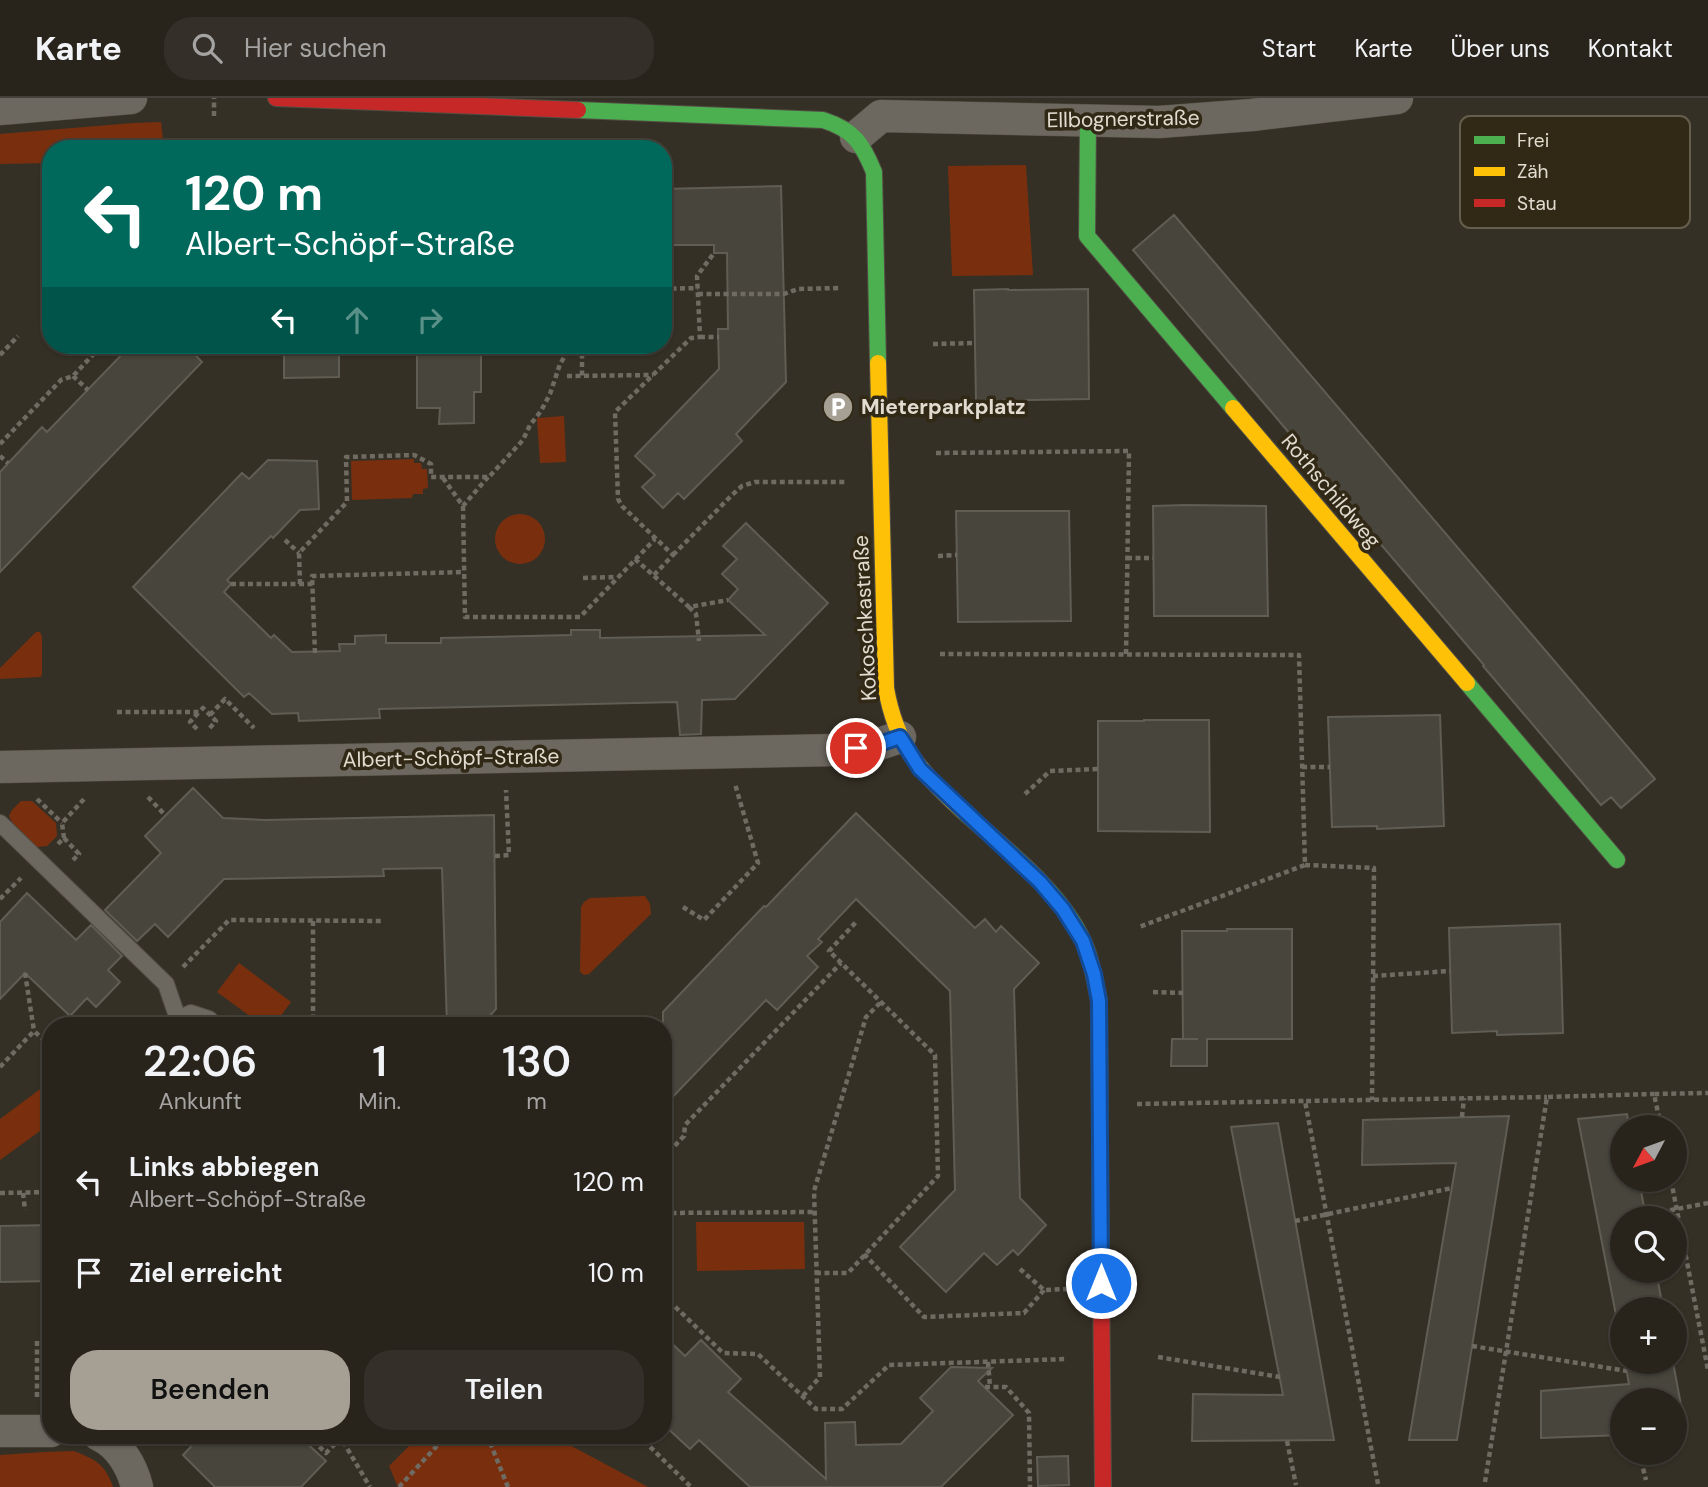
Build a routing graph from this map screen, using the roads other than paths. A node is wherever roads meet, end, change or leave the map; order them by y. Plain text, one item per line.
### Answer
1 (131, 98) edge
2 (276, 98) edge
3 (1397, 98) edge
4 (608, 105) edge
5 (902, 107) edge
6 (0, 109) edge
7 (1088, 121) junction
8 (856, 137) junction
9 (900, 737) junction
10 (0, 767) edge
11 (0, 822) edge
12 (1617, 860) dead end
13 (173, 1017) edge
14 (183, 1017) edge
15 (203, 1017) edge
16 (0, 1431) edge
17 (42, 1431) edge
18 (112, 1444) edge
19 (137, 1487) edge
20 (1103, 1487) edge

1 - 6 street
2 - 4 street
3 - 7 street, Ellbognerstraße
4 - 8 street
5 - 7 street, Ellbognerstraße
5 - 8 street, Ellbognerstraße
7 - 12 street, Rothschildweg
8 - 9 street, Kokoschkastraße
9 - 10 street, Albert-Schöpf-Straße
9 - 20 street, Kokoschkastraße
11 - 13 lane
14 - 15 lane
16 - 17 street
18 - 19 street

